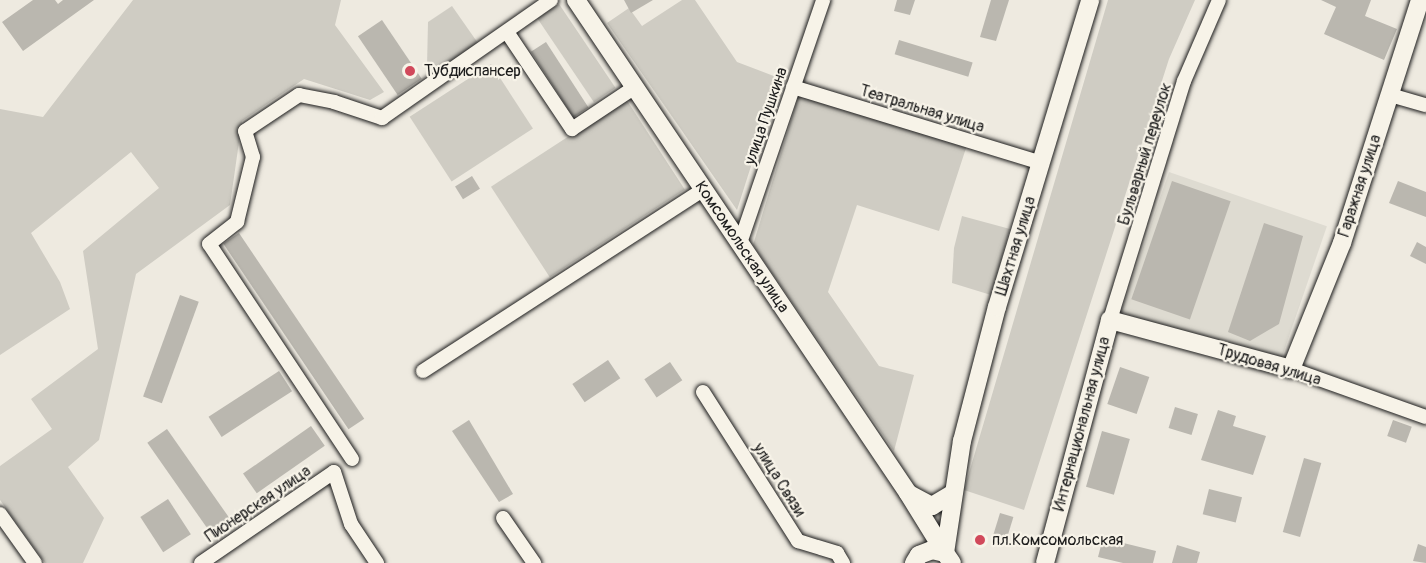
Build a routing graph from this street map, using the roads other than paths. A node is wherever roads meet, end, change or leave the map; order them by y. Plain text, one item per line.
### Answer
1 (551, 0) edge
2 (576, 0) edge
3 (823, 0) edge
4 (1090, 0) edge
5 (1219, 0) edge
6 (1420, 0) edge
7 (507, 32) junction
8 (635, 87) junction
9 (793, 87) junction
10 (1390, 95) junction
11 (1426, 105) edge
12 (1041, 163) junction
13 (704, 189) junction
14 (740, 243) junction
15 (1110, 320) junction
16 (1291, 369) junction
17 (423, 371) dead end
18 (704, 392) dead end
19 (1426, 417) edge
20 (352, 459) dead end
21 (908, 493) junction
22 (952, 494) junction
23 (0, 514) edge
24 (922, 515) junction
25 (503, 518) dead end
26 (949, 558) edge
27 (915, 561) edge
28 (35, 563) edge
29 (201, 563) edge
30 (376, 563) edge
31 (534, 563) edge
32 (843, 563) edge
33 (1045, 563) edge

1 - 7 street
2 - 8 street, Комсомольская улица
3 - 9 street, улица Пушкина
4 - 12 street, Шахтная улица
5 - 15 street, Бульварный переулок
6 - 10 street, Гаражная улица
7 - 8 street
7 - 20 street
8 - 13 street, Комсомольская улица
9 - 12 street, Театральная улица
9 - 14 street, улица Пушкина
10 - 11 street
10 - 16 street, Гаражная улица
12 - 22 street, Шахтная улица
13 - 14 street, Комсомольская улица
13 - 17 street
14 - 21 street, Комсомольская улица
15 - 16 street, Трудовая улица
15 - 33 street, Интернациональная улица
16 - 19 street, Трудовая улица
18 - 32 street, улица Связи
21 - 22 street
21 - 24 street, Комсомольская улица
22 - 26 street, Шахтная улица
23 - 28 street
24 - 26 street, Комсомольская улица
24 - 27 street
25 - 31 street
26 - 27 street
29 - 30 street, Пионерская улица

